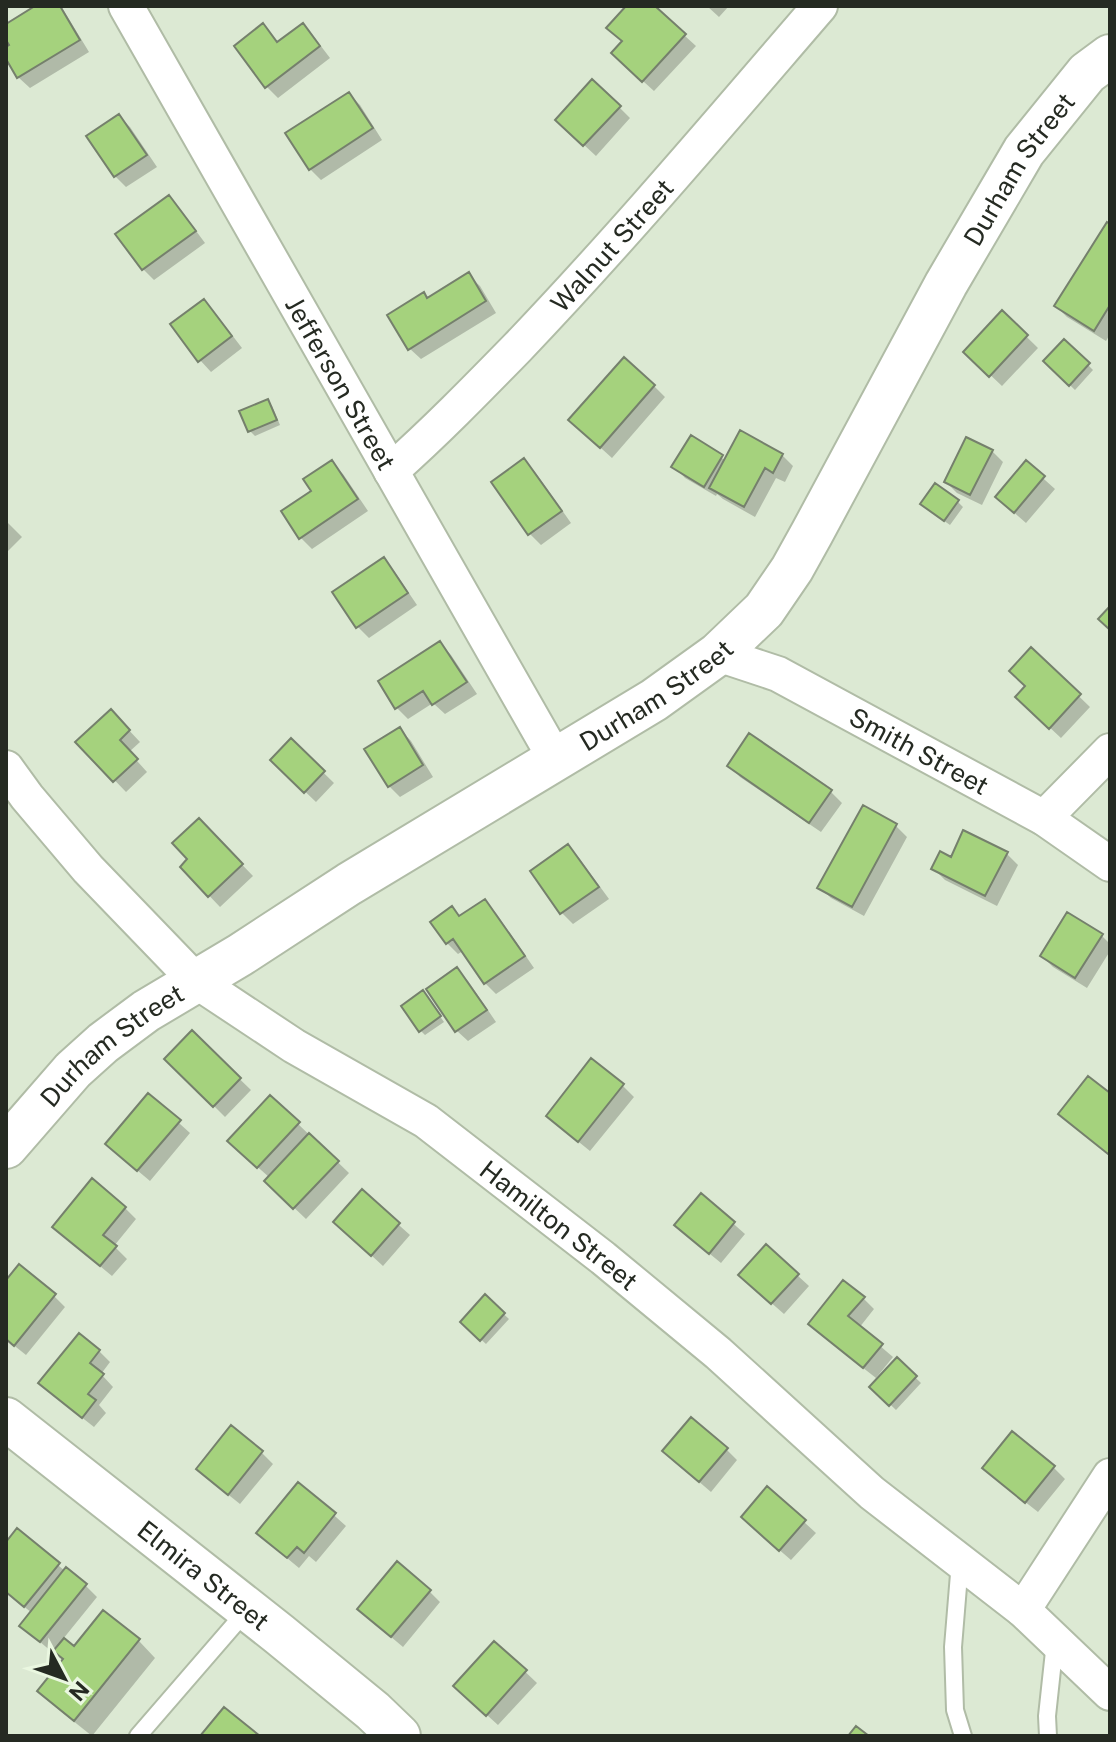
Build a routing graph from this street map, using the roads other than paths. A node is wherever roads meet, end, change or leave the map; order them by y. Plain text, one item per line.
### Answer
1 (126, 6) edge
2 (820, 6) edge
3 (1110, 56) edge
4 (391, 471) junction
5 (718, 654) junction
6 (1110, 751) edge
7 (556, 760) junction
8 (6, 768) edge
9 (1044, 818) junction
10 (1110, 864) edge
11 (196, 981) junction
12 (6, 1147) edge
13 (6, 1419) edge
14 (1110, 1476) edge
15 (960, 1562) junction
16 (248, 1609) junction
17 (1023, 1610) junction
18 (1055, 1641) junction
19 (1110, 1693) edge
20 (138, 1736) edge
21 (399, 1736) edge
22 (963, 1736) edge
23 (1048, 1736) edge

1 - 4 street, Jefferson Street
2 - 4 street, Walnut Street
3 - 5 street, Durham Street
4 - 7 street, Jefferson Street
5 - 7 street, Durham Street
5 - 9 street, Smith Street
6 - 9 street
7 - 11 street, Durham Street
8 - 11 street, Hamilton Street
9 - 10 street, Smith Street
11 - 12 street, Durham Street
11 - 15 street, Hamilton Street
13 - 16 street, Elmira Street
14 - 17 street
15 - 17 street, Hamilton Street
15 - 22 lane
16 - 20 lane
16 - 21 street, Elmira Street
17 - 18 street, Hamilton Street
18 - 19 street, Hamilton Street
18 - 23 lane

